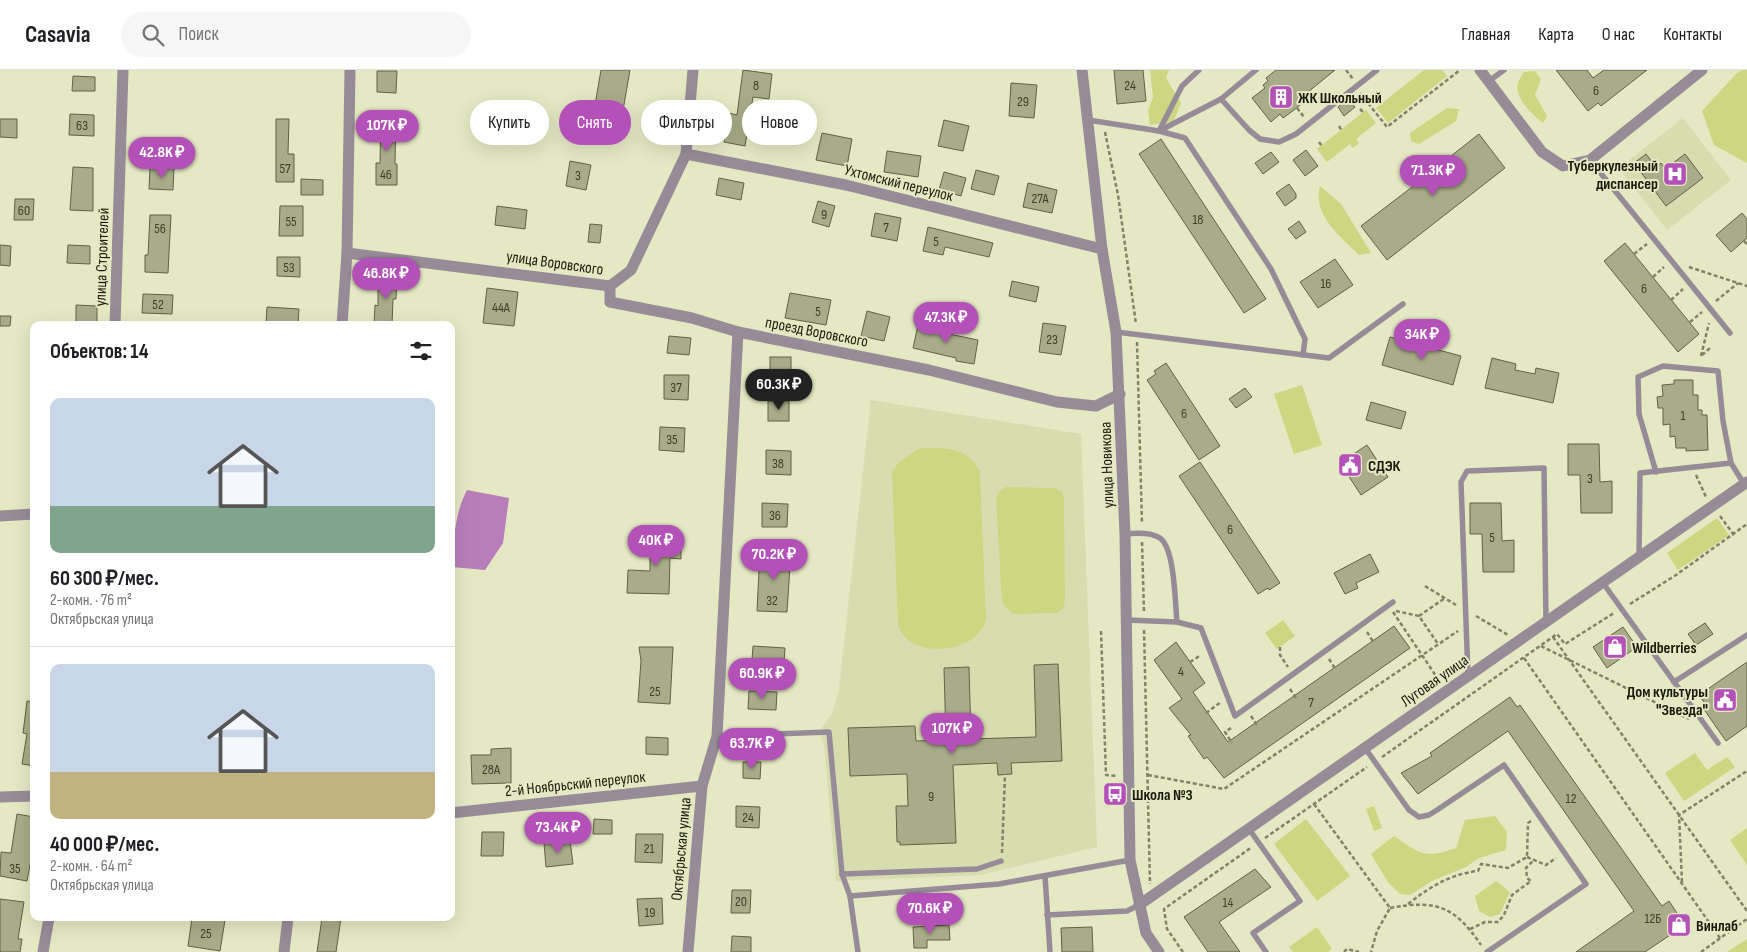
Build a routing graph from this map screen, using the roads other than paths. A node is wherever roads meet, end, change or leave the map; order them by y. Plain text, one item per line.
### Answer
1 (123, 70) edge
2 (350, 70) edge
3 (693, 70) edge
4 (1082, 70) edge
5 (1199, 70) edge
6 (1256, 70) edge
7 (1377, 70) edge
8 (1480, 70) edge
9 (1504, 70) edge
10 (1702, 70) edge
11 (1489, 81) junction
12 (1221, 99) junction
13 (1088, 120) junction
14 (1159, 131) junction
15 (686, 154) junction
16 (1590, 160) junction
17 (1102, 249) junction
18 (347, 253) junction
19 (610, 286) junction
20 (1403, 304) dead end
21 (115, 321) edge
22 (342, 321) edge
23 (738, 332) junction
24 (1116, 332) junction
25 (1730, 333) dead end
26 (1303, 355) junction
27 (1120, 394) junction
28 (1731, 462) junction
29 (1656, 472) junction
30 (1746, 484) edge
31 (30, 514) edge
32 (0, 516) edge
33 (1125, 534) junction
34 (1639, 558) junction
35 (1603, 582) junction
36 (1393, 602) dead end
37 (1126, 620) junction
38 (1178, 622) junction
39 (1546, 622) junction
40 (1747, 635) edge
41 (1468, 676) junction
42 (1674, 682) junction
43 (717, 736) junction
44 (1718, 743) dead end
45 (1365, 748) junction
46 (702, 786) junction
47 (30, 796) edge
48 (0, 797) edge
49 (455, 813) edge
50 (1249, 828) junction
51 (1130, 860) junction
52 (1001, 861) road end
53 (842, 874) junction
54 (1045, 876) junction
55 (850, 896) junction
56 (1139, 905) junction
57 (1048, 915) junction
58 (48, 921) edge
59 (288, 921) edge
60 (43, 952) edge
61 (284, 952) edge
62 (688, 952) edge
63 (858, 952) edge
64 (1050, 952) edge
65 (1159, 952) edge
66 (1266, 952) edge
67 (1486, 952) edge

1 - 21 street, улица Строителей
2 - 18 street
3 - 15 street, улица Воровского
4 - 13 street, улица Новикова
5 - 14 lane
6 - 12 lane
7 - 12 lane
8 - 11 street
9 - 11 lane
10 - 16 street
11 - 16 street
12 - 14 lane
13 - 14 lane
13 - 17 street, улица Новикова
14 - 26 lane
15 - 17 street, Ухтомский переулок
15 - 19 street, улица Воровского
16 - 25 lane
17 - 24 street, улица Новикова
18 - 19 street, улица Воровского
18 - 22 street
19 - 23 street, проезд Воровского
20 - 26 lane
23 - 27 street, проезд Воровского
23 - 43 street, Октябрьская улица
24 - 26 lane
24 - 27 street, улица Новикова
27 - 33 street, улица Новикова
28 - 29 lane
28 - 29 lane
28 - 30 lane
29 - 34 lane
30 - 34 street, Луговая улица
31 - 32 street
33 - 37 street, улица Новикова
33 - 38 lane
34 - 35 street, Луговая улица
35 - 39 street, Луговая улица
35 - 42 lane
36 - 38 lane
37 - 38 lane
37 - 51 street, улица Новикова
39 - 41 street, Луговая улица
39 - 41 lane
40 - 42 lane
41 - 45 street, Луговая улица
42 - 44 lane
43 - 46 street, Октябрьская улица
43 - 53 lane
45 - 50 street, Луговая улица
45 - 67 lane
46 - 49 street, 2-й Ноябрьский переулок
46 - 62 street, Октябрьская улица
47 - 48 street
50 - 56 street, Луговая улица
50 - 66 lane
51 - 54 lane
51 - 56 street, улица Новикова
52 - 53 lane
53 - 55 lane
54 - 55 lane
54 - 57 lane
55 - 63 lane
56 - 57 lane
56 - 65 street, улица Новикова
57 - 64 lane
58 - 60 street
59 - 61 street

